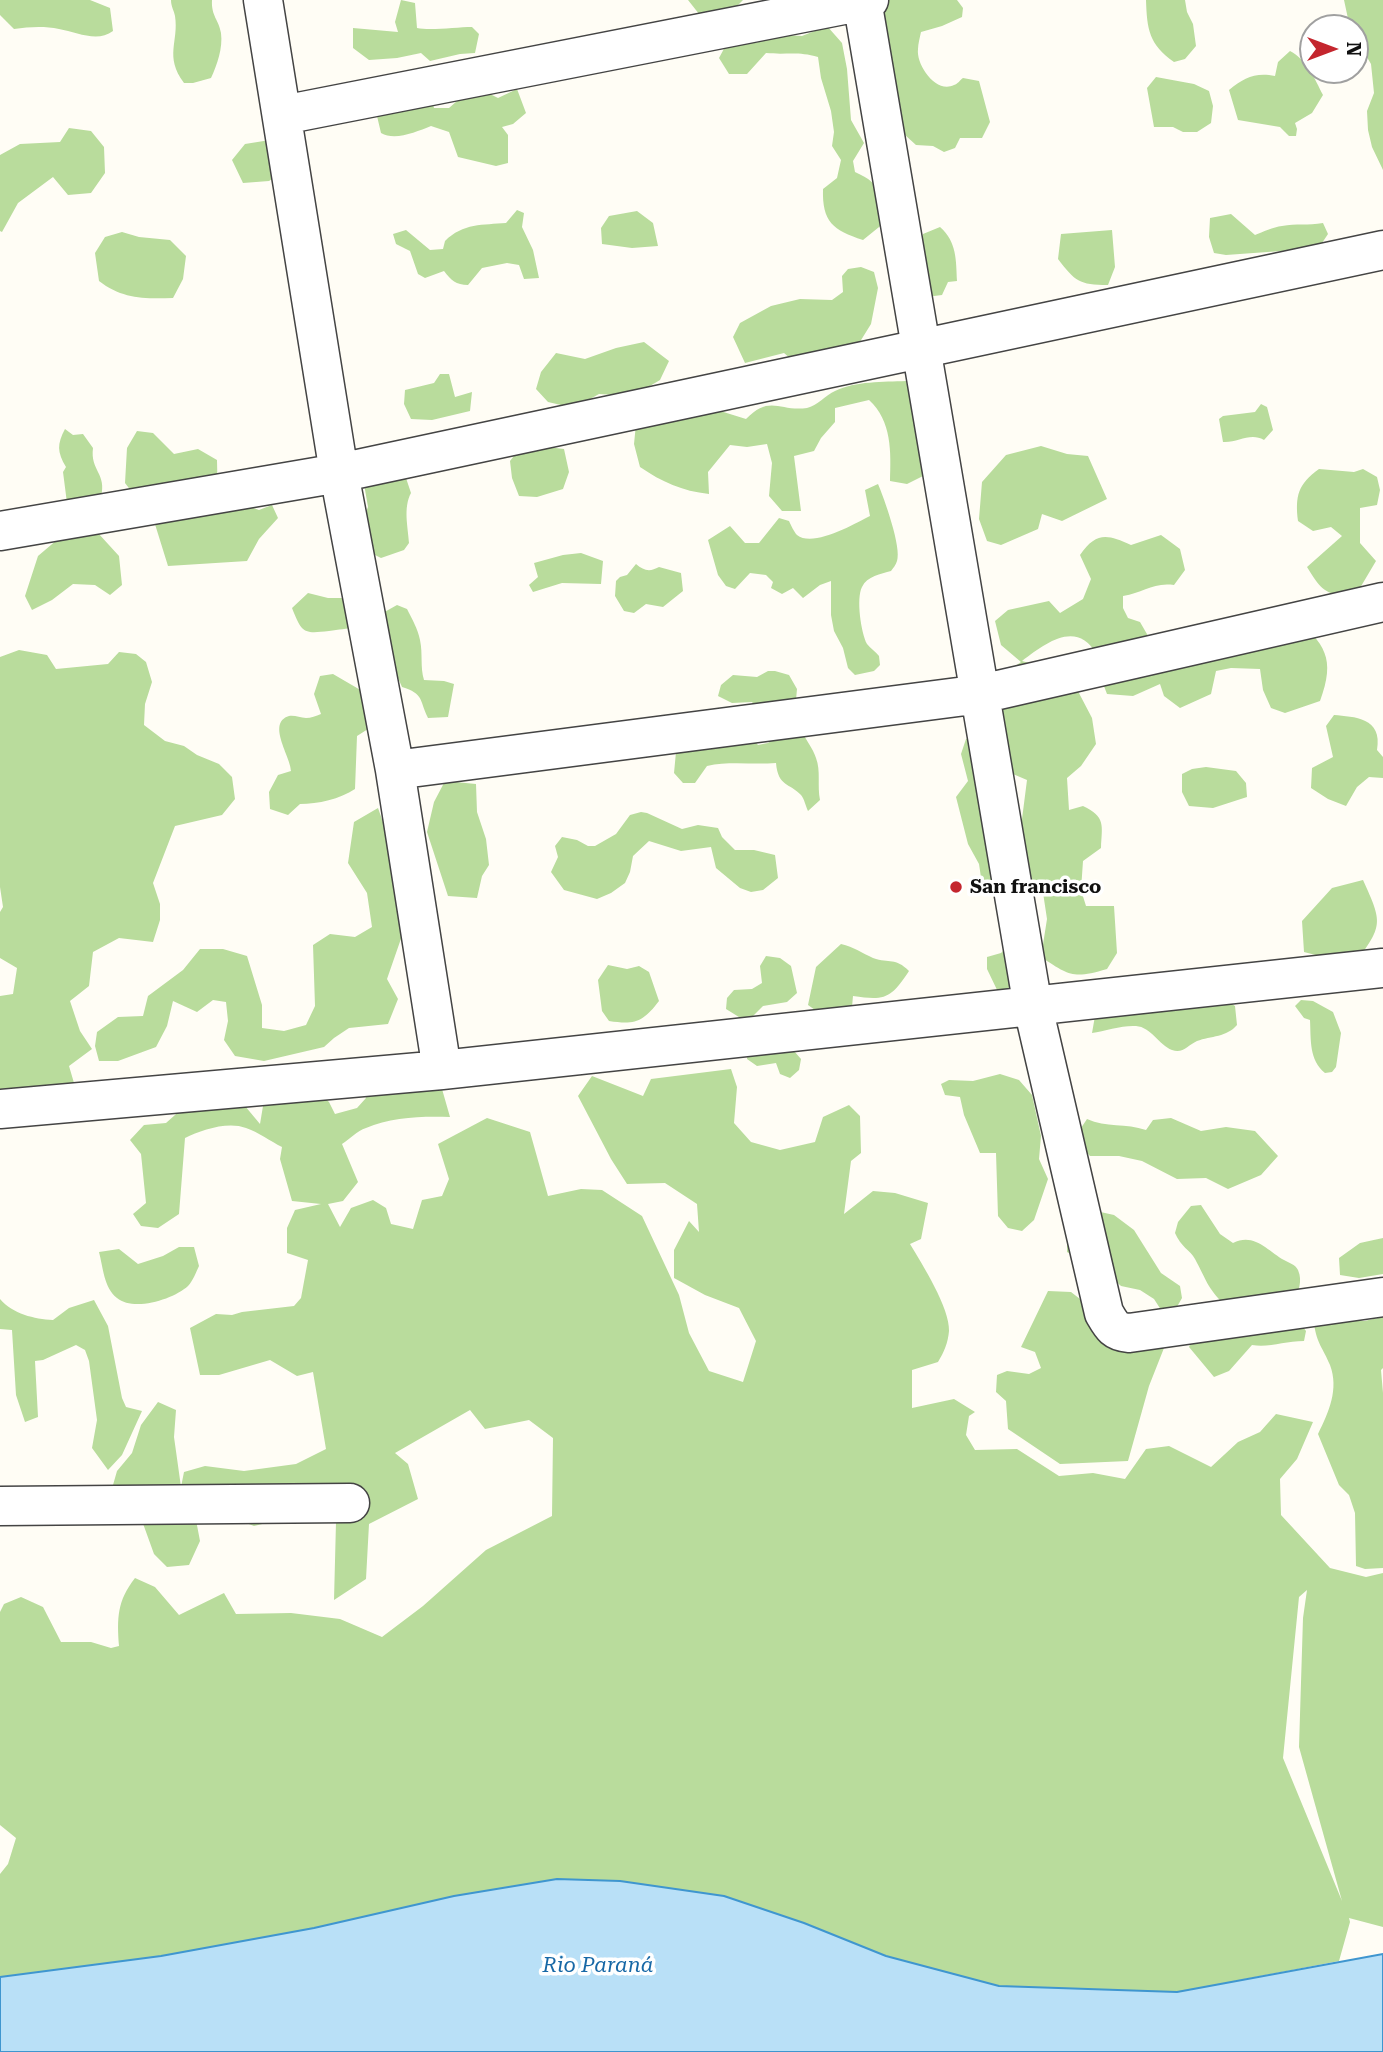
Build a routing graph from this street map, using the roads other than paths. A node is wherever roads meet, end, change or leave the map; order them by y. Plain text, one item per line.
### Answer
1 (263, 0) edge
2 (865, 0) edge
3 (283, 115) junction
4 (1383, 250) edge
5 (921, 349) junction
6 (338, 474) junction
7 (0, 531) edge
8 (1383, 602) edge
9 (981, 694) junction
10 (395, 770) junction
11 (1383, 968) edge
12 (1033, 1007) junction
13 (442, 1070) junction
14 (0, 1108) edge
15 (1383, 1297) edge
16 (350, 1503) dead end
17 (0, 1506) edge

1 - 3 street
2 - 3 street
2 - 5 street
3 - 6 street
4 - 5 street
5 - 6 street
5 - 9 street
6 - 7 street
6 - 10 street
8 - 9 street
9 - 10 street
9 - 12 street
10 - 13 street
11 - 12 street
12 - 13 street
12 - 15 street
13 - 14 street
16 - 17 street

